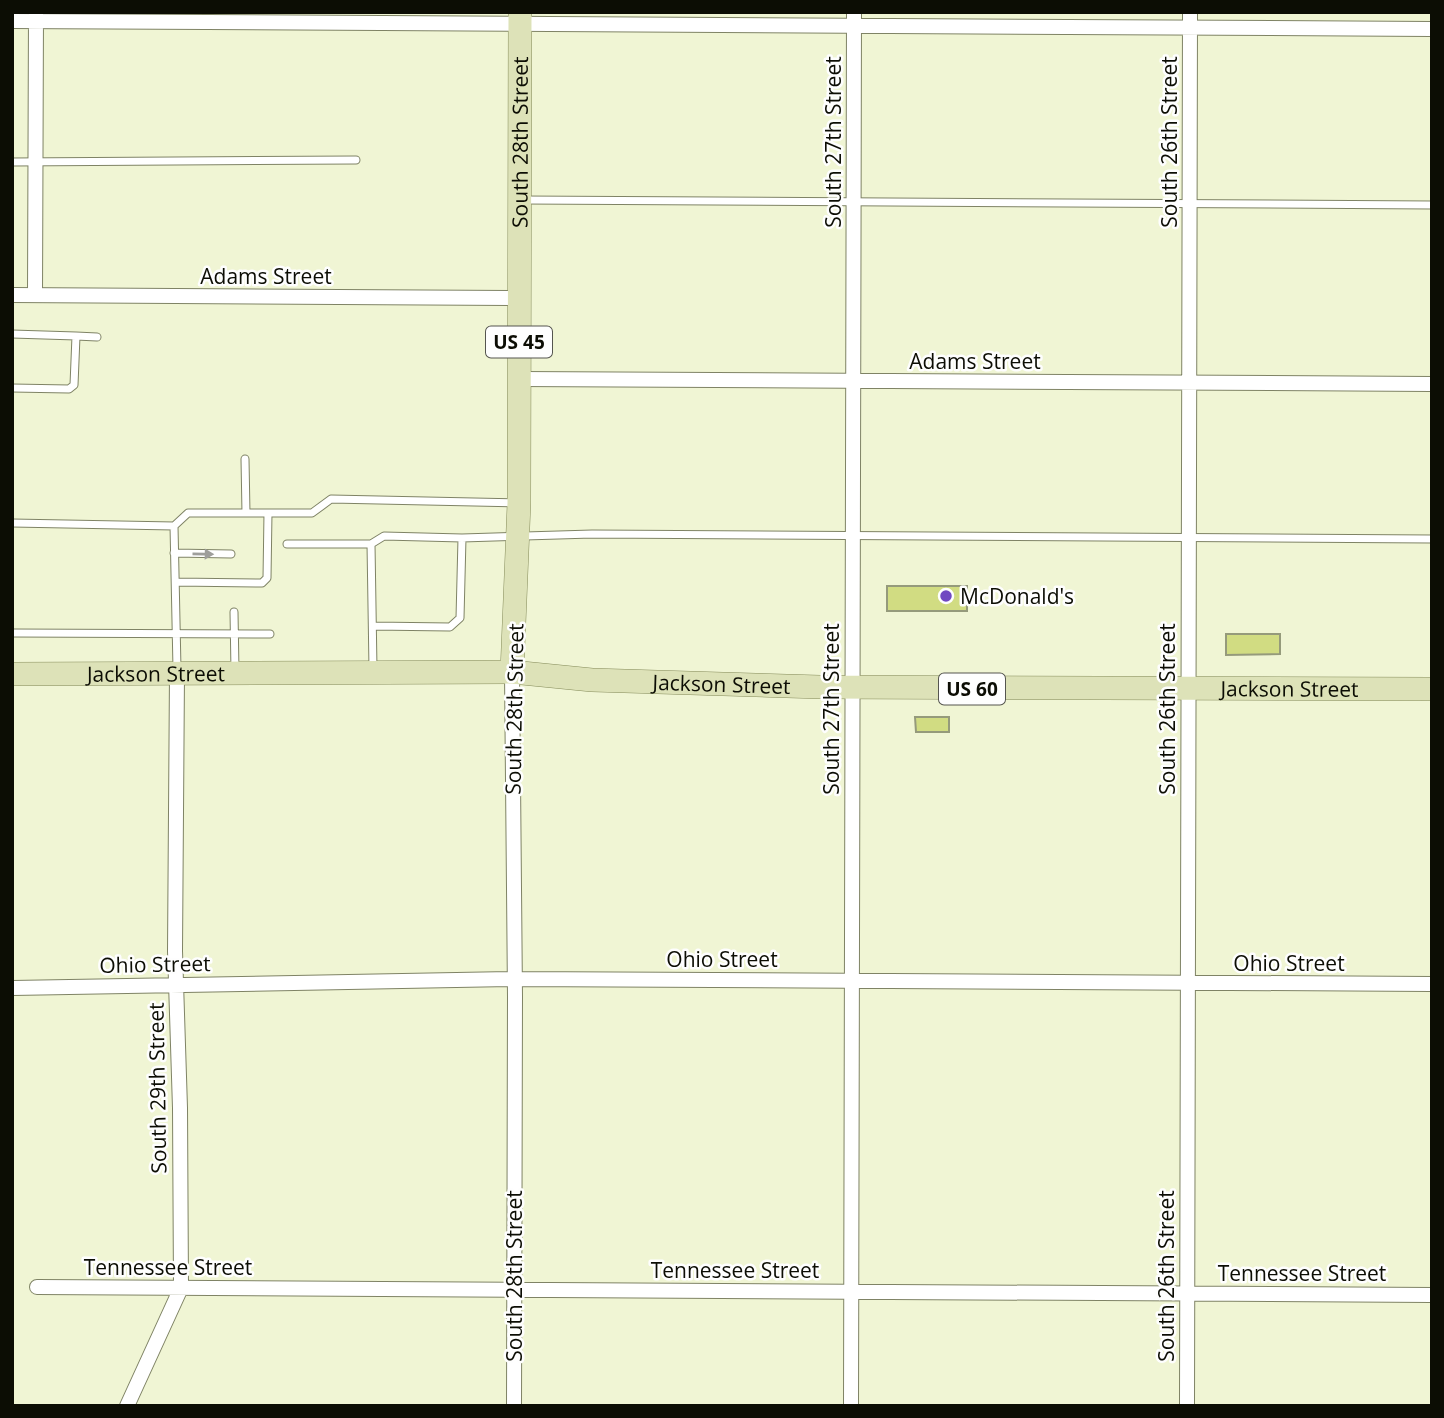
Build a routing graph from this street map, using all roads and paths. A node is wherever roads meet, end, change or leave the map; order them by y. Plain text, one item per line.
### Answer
1 (36, 17) edge
2 (520, 18) edge
3 (854, 19) edge
4 (1190, 20) edge
5 (12, 21) edge
6 (1432, 29) edge
7 (356, 160) dead end
8 (12, 162) edge
9 (36, 162) junction
10 (520, 200) junction
11 (853, 202) junction
12 (1190, 204) junction
13 (1432, 205) edge
14 (12, 295) edge
15 (35, 295) junction
16 (519, 298) junction
17 (12, 334) edge
18 (75, 336) junction
19 (97, 337) dead end
20 (519, 379) junction
21 (853, 381) junction
22 (1189, 383) junction
23 (1432, 384) edge
24 (12, 388) edge
25 (246, 459) dead end
26 (519, 503) junction
27 (246, 513) junction
28 (268, 513) junction
29 (12, 523) edge
30 (174, 526) junction
31 (517, 535) junction
32 (853, 536) junction
33 (1189, 537) junction
34 (462, 538) junction
35 (1432, 539) edge
36 (287, 544) dead end
37 (372, 544) junction
38 (174, 553) junction
39 (231, 554) dead end
40 (258, 555) dead end
41 (268, 555) junction
42 (176, 582) junction
43 (234, 583) junction
44 (234, 592) dead end
45 (234, 612) dead end
46 (373, 626) junction
47 (176, 632) junction
48 (12, 633) edge
49 (234, 633) junction
50 (270, 634) dead end
51 (512, 672) junction
52 (177, 673) junction
53 (234, 673) junction
54 (373, 673) junction
55 (12, 674) edge
56 (852, 688) junction
57 (1188, 688) junction
58 (1432, 689) edge
59 (515, 979) junction
60 (852, 981) junction
61 (1188, 983) junction
62 (1432, 984) edge
63 (176, 985) junction
64 (12, 988) edge
65 (37, 1287) dead end
66 (181, 1288) junction
67 (514, 1290) junction
68 (851, 1292) junction
69 (1187, 1294) junction
70 (1432, 1295) edge
71 (127, 1406) edge
72 (514, 1406) edge
73 (851, 1406) edge
74 (1187, 1406) edge

1 - 2 street
1 - 5 street
1 - 9 street
2 - 3 street
2 - 10 main road, South 28th Street / US 45
3 - 4 street
3 - 11 street, South 27th Street
4 - 6 street
4 - 12 street, South 26th Street
7 - 9 lane
8 - 9 lane
9 - 15 street
10 - 11 lane
10 - 16 main road, South 28th Street / US 45
11 - 12 lane
11 - 21 street, South 27th Street
12 - 13 lane
12 - 22 street, South 26th Street
14 - 15 street, Adams Street
15 - 16 street, Adams Street
16 - 20 main road, South 28th Street / US 45
17 - 18 lane
18 - 19 lane
18 - 24 lane
20 - 21 street, Adams Street
20 - 26 main road, South 28th Street / US 45
21 - 22 street, Adams Street
21 - 32 street, South 27th Street
22 - 23 street, Adams Street
22 - 33 street, South 26th Street
25 - 27 lane
26 - 28 lane
26 - 31 main road, South 28th Street / US 45
27 - 28 lane
27 - 30 lane
28 - 41 lane
29 - 30 lane
30 - 38 lane
31 - 32 lane
31 - 34 lane
31 - 51 main road, South 28th Street / US 45
32 - 33 lane
32 - 56 street, South 27th Street
33 - 35 lane
33 - 57 street, South 26th Street
34 - 37 lane
34 - 46 lane
36 - 37 lane
37 - 46 lane
38 -> 39 lane
38 - 42 lane
40 - 41 lane
41 - 43 lane
42 - 43 lane
42 - 47 lane
43 - 44 lane
45 - 49 lane
46 - 54 lane
47 - 48 lane
47 - 49 lane
47 - 52 lane
49 - 50 lane
49 - 53 lane
51 - 54 main road, Jackson Street
51 - 56 main road, Jackson Street / US 60
51 - 59 street, South 28th Street
52 - 53 main road, Jackson Street
52 - 55 main road, Jackson Street
52 - 63 street, South 29th Street
53 - 54 main road, Jackson Street
56 - 57 main road, Jackson Street / US 60
56 - 60 street, South 27th Street
57 - 58 main road, Jackson Street / US 60
57 - 61 street, South 26th Street
59 - 60 street, Ohio Street
59 - 63 street, Ohio Street
59 - 67 street, South 28th Street
60 - 61 street, Ohio Street
60 - 68 street, South 27th Street
61 - 62 street, Ohio Street
61 - 69 street, South 26th Street
63 - 64 street, Ohio Street
63 - 66 street, South 29th Street
65 - 66 street, Tennessee Street
66 - 67 street, Tennessee Street
66 - 71 street, South 29th Street
67 - 68 street, Tennessee Street
67 - 72 street, South 28th Street
68 - 69 street, Tennessee Street
68 - 73 street, South 27th Street
69 - 70 street, Tennessee Street
69 - 74 street, South 26th Street

